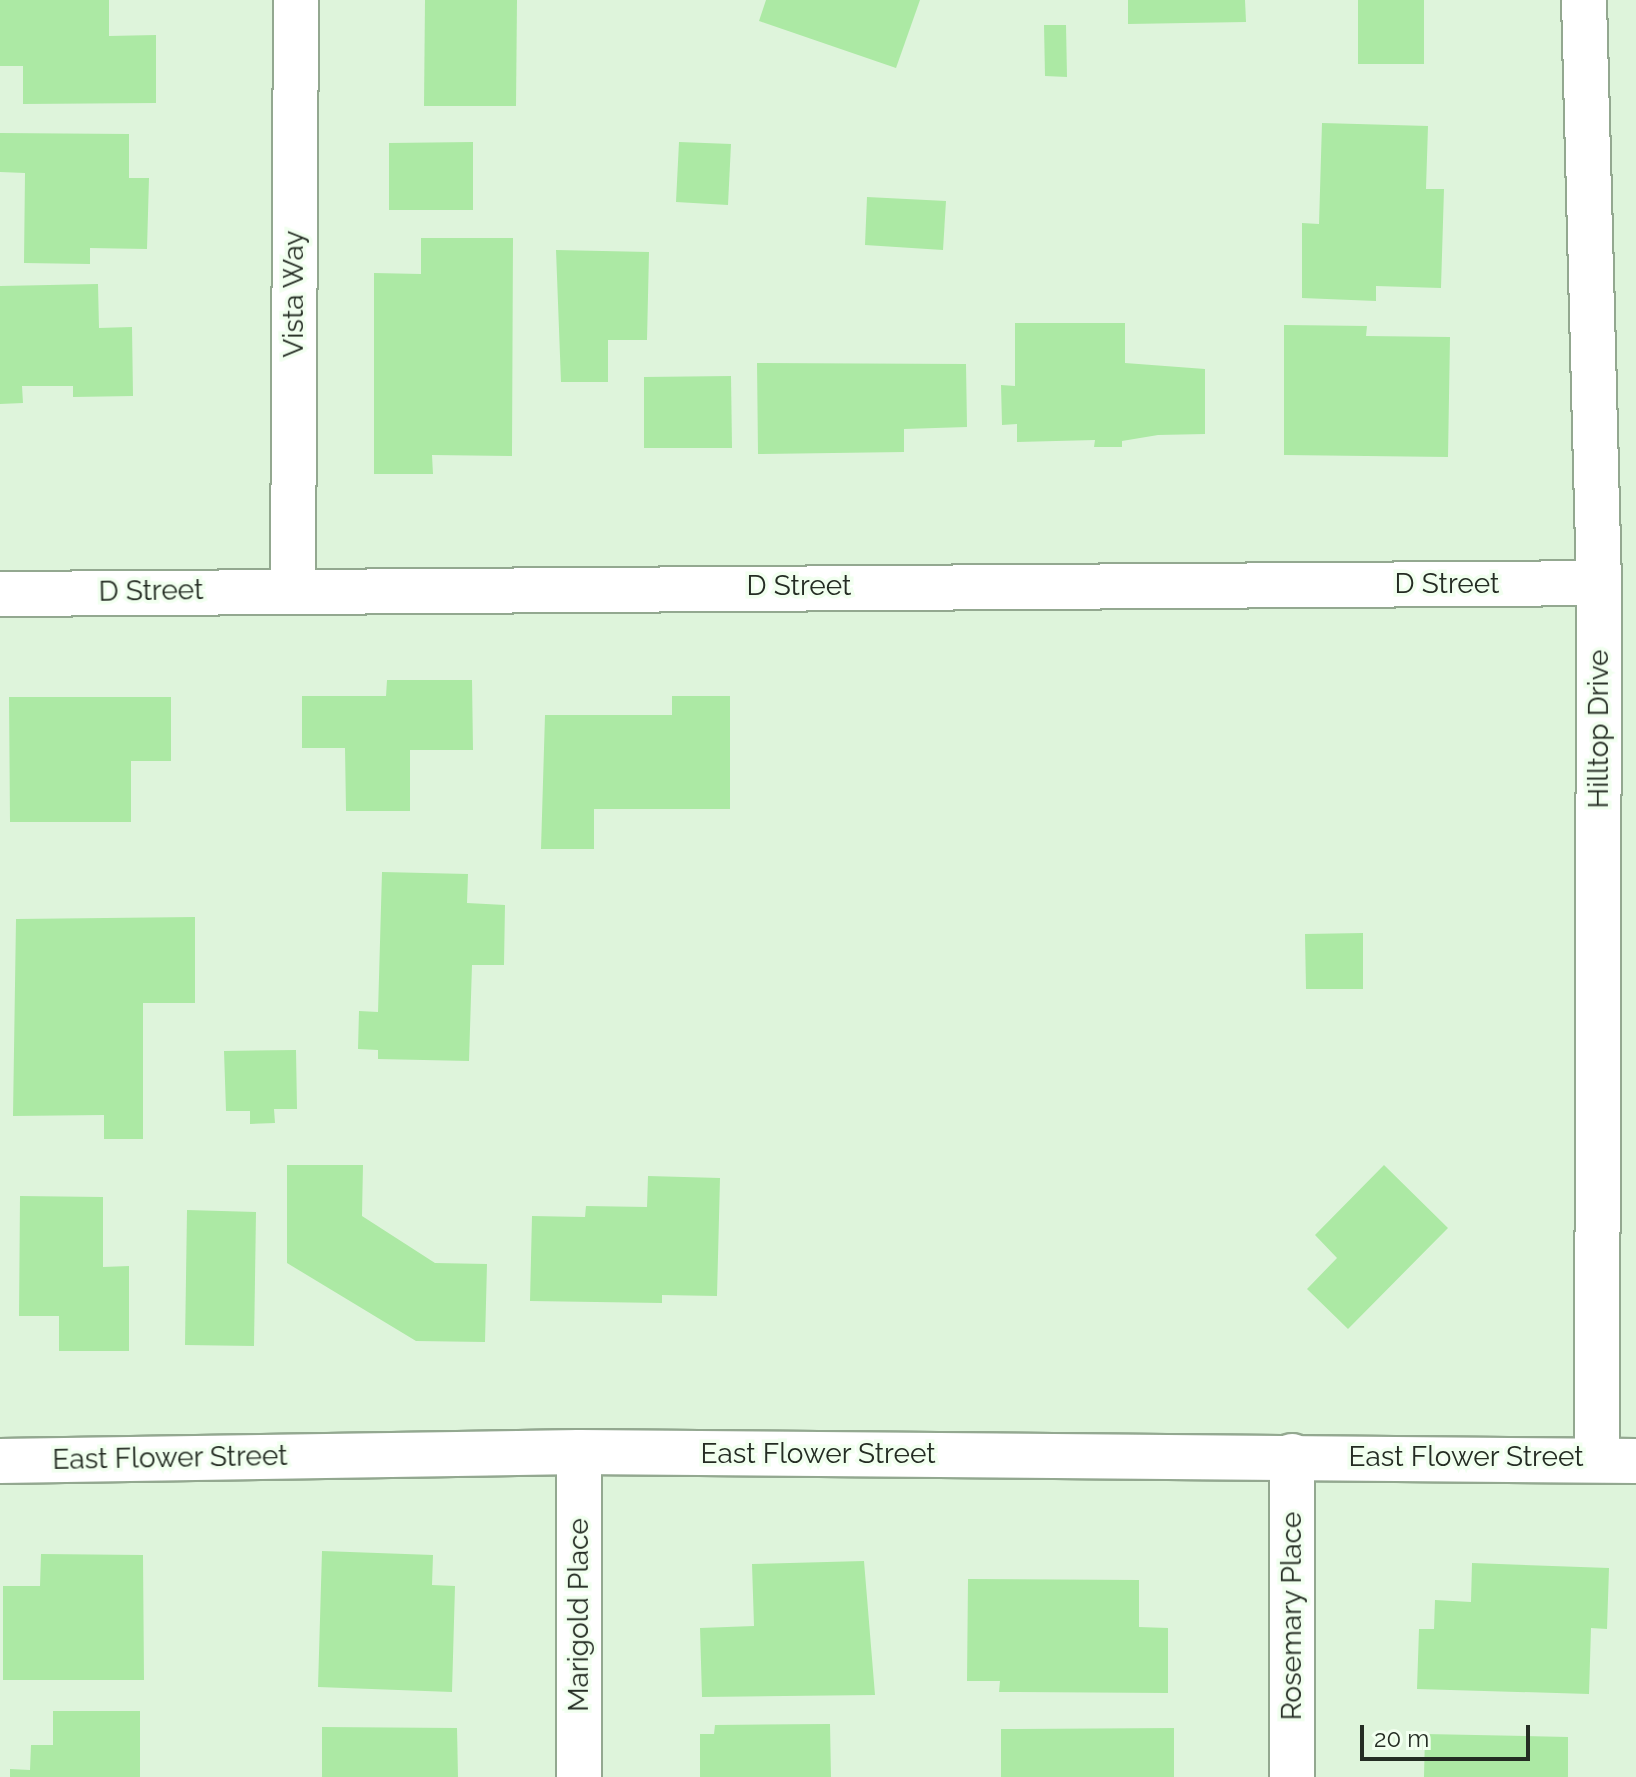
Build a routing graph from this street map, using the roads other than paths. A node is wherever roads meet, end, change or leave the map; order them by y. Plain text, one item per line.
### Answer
1 (296, 0) edge
2 (1584, 0) edge
3 (1599, 583) junction
4 (293, 588) junction
5 (0, 594) edge
6 (1619, 1019) edge
7 (579, 1452) junction
8 (1292, 1456) junction
9 (1616, 1459) edge
10 (0, 1461) edge
11 (579, 1777) edge
12 (1292, 1777) edge

1 - 4 street, Vista Way
2 - 3 street, Hilltop Drive
3 - 4 street, D Street
3 - 6 street, Hilltop Drive
4 - 5 street, D Street
6 - 9 street, Hilltop Drive
7 - 8 street, East Flower Street
7 - 10 street, East Flower Street
7 - 11 street, Marigold Place
8 - 9 street, East Flower Street
8 - 12 street, Rosemary Place

